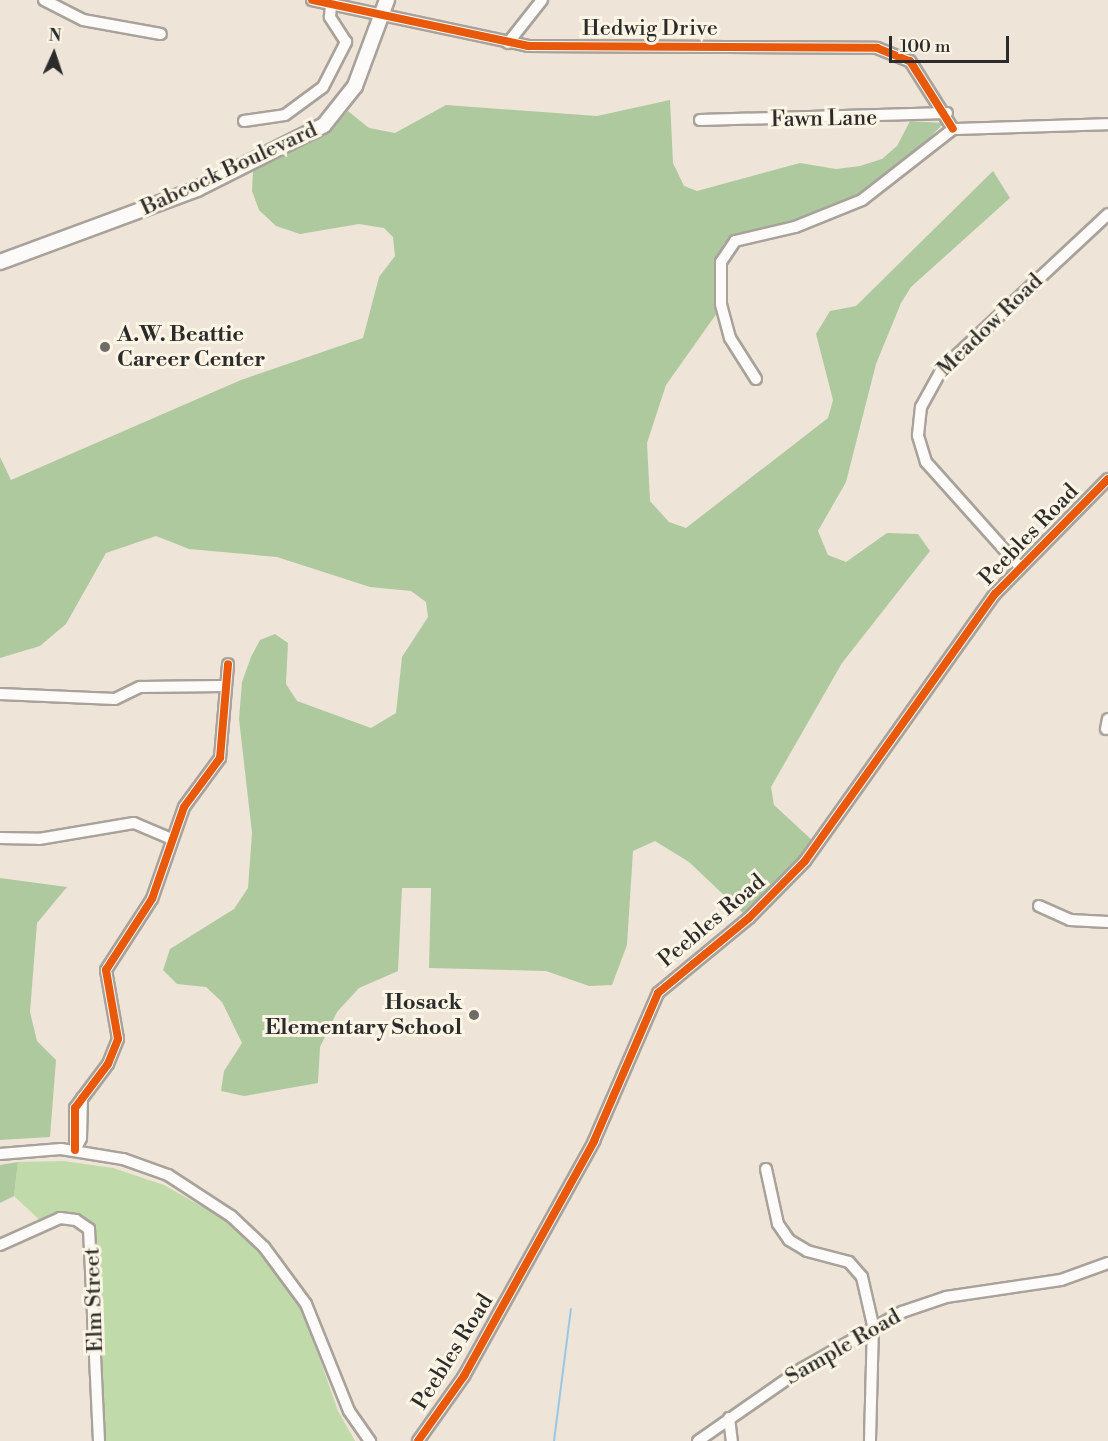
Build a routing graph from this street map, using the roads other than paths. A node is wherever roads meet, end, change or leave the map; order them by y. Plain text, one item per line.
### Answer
1 (44, 0) edge
2 (312, 0) edge
3 (387, 0) edge
4 (542, 0) edge
5 (331, 5) junction
6 (382, 16) junction
7 (161, 34) dead end
8 (508, 43) junction
9 (948, 113) junction
10 (700, 120) dead end
11 (244, 122) dead end
12 (1108, 123) edge
13 (953, 129) junction
14 (1108, 214) edge
15 (0, 262) edge
16 (756, 379) dead end
17 (1108, 479) edge
18 (1019, 566) junction
19 (228, 664) dead end
20 (223, 686) junction
21 (0, 694) edge
22 (0, 838) edge
23 (170, 838) junction
24 (1039, 906) dead end
25 (1108, 922) edge
26 (75, 1150) junction
27 (0, 1154) edge
28 (766, 1169) dead end
29 (0, 1245) edge
30 (1108, 1263) edge
31 (873, 1326) junction
32 (729, 1418) junction
33 (99, 1441) edge
34 (370, 1441) edge
35 (418, 1441) edge
36 (698, 1441) edge
37 (732, 1441) edge
38 (870, 1441) edge

1 - 7 street
2 - 5 street, Hedwig Drive
3 - 6 main road, Babcock Boulevard
4 - 8 street
5 - 6 street, Hedwig Drive
5 - 11 street
6 - 8 street, Hedwig Drive
6 - 15 main road, Babcock Boulevard
8 - 9 street, Hedwig Drive
9 - 10 street, Fawn Lane
9 - 13 street, Hedwig Drive
12 - 13 street
13 - 16 street
14 - 18 street, Meadow Road
17 - 18 street, Peebles Road
18 - 35 street, Peebles Road
19 - 20 street
20 - 21 street
20 - 23 street
22 - 23 street
23 - 26 street
24 - 25 street
26 - 27 street
26 - 34 street
28 - 31 street
29 - 33 street, Elm Street
30 - 31 street, Sample Road
31 - 32 street, Sample Road
31 - 38 street
32 - 36 street, Sample Road
32 - 37 street

